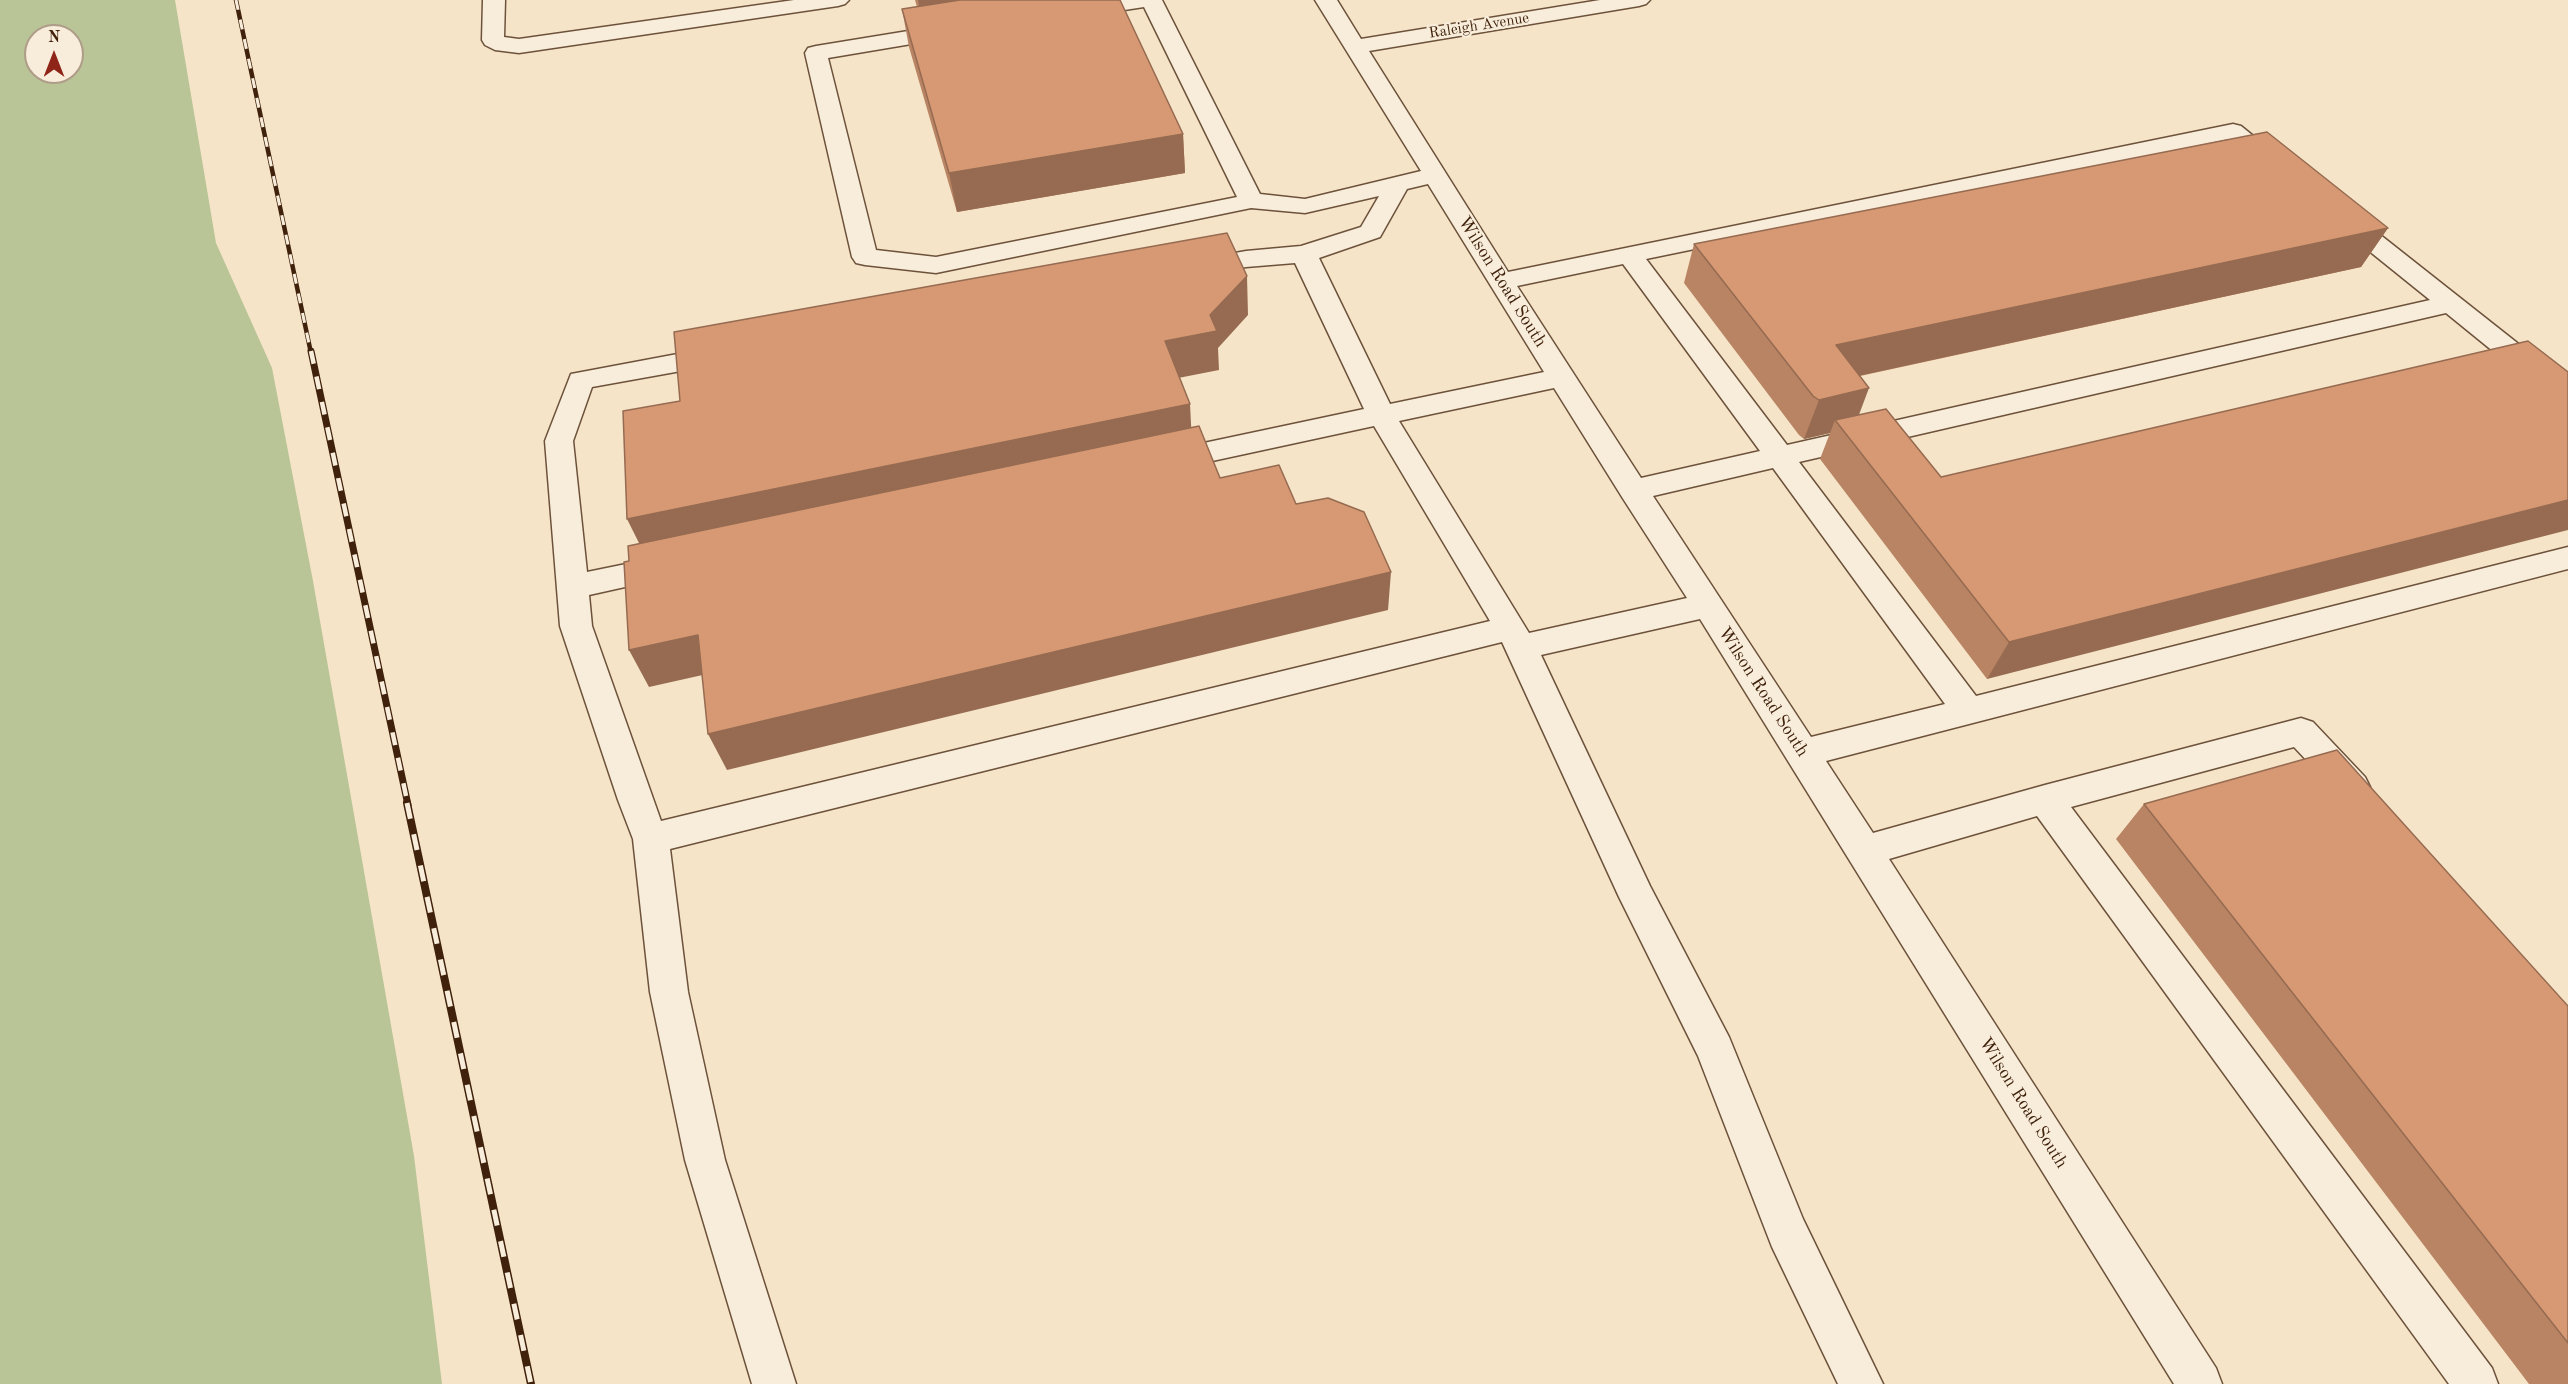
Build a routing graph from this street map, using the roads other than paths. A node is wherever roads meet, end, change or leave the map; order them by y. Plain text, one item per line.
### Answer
1 (494, 0) edge
2 (838, 0) edge
3 (1145, 0) edge
4 (1151, 0) edge
5 (1326, 0) edge
6 (1639, 0) edge
7 (1051, 15) edge
8 (969, 28) edge
9 (1356, 46) junction
10 (1435, 175) junction
11 (2297, 181) edge
12 (1398, 184) junction
13 (1251, 201) junction
14 (2324, 203) edge
15 (1304, 254) junction
16 (1630, 255) junction
17 (1164, 274) edge
18 (1502, 281) junction
19 (2451, 304) junction
20 (744, 350) edge
21 (1561, 377) junction
22 (2568, 398) edge
23 (1381, 415) junction
24 (1779, 458) junction
25 (1135, 467) edge
26 (1632, 490) junction
27 (2568, 558) edge
28 (701, 560) edge
29 (572, 587) junction
30 (1707, 605) junction
31 (1516, 638) junction
32 (1968, 710) junction
33 (1803, 753) junction
34 (2045, 799) junction
35 (2374, 810) edge
36 (651, 839) junction
37 (1864, 851) junction
38 (774, 1384) edge
39 (1861, 1384) edge
40 (2200, 1384) edge
41 (2476, 1384) edge

1 - 2 street
3 - 7 street
4 - 13 street
5 - 9 street, Wilson Road South
6 - 9 street, Raleigh Avenue
8 - 13 street
9 - 10 street, Wilson Road South
10 - 12 street
10 - 18 street, Wilson Road South
11 - 16 street
12 - 13 street
12 - 15 street
14 - 19 street
15 - 17 street
15 - 23 street
16 - 18 street
16 - 24 street
18 - 21 street, Wilson Road South
19 - 22 street
19 - 24 street
20 - 29 street
21 - 23 street
21 - 26 street, Wilson Road South
23 - 25 street
23 - 31 street
24 - 26 street
24 - 32 street
26 - 30 street, Wilson Road South
27 - 32 street
28 - 29 street
29 - 36 street
30 - 31 street
30 - 33 street, Wilson Road South
31 - 36 street
31 - 39 street
32 - 33 street
33 - 37 street, Wilson Road South
34 - 35 street
34 - 37 street
34 - 41 street
36 - 38 street
37 - 40 street, Wilson Road South

